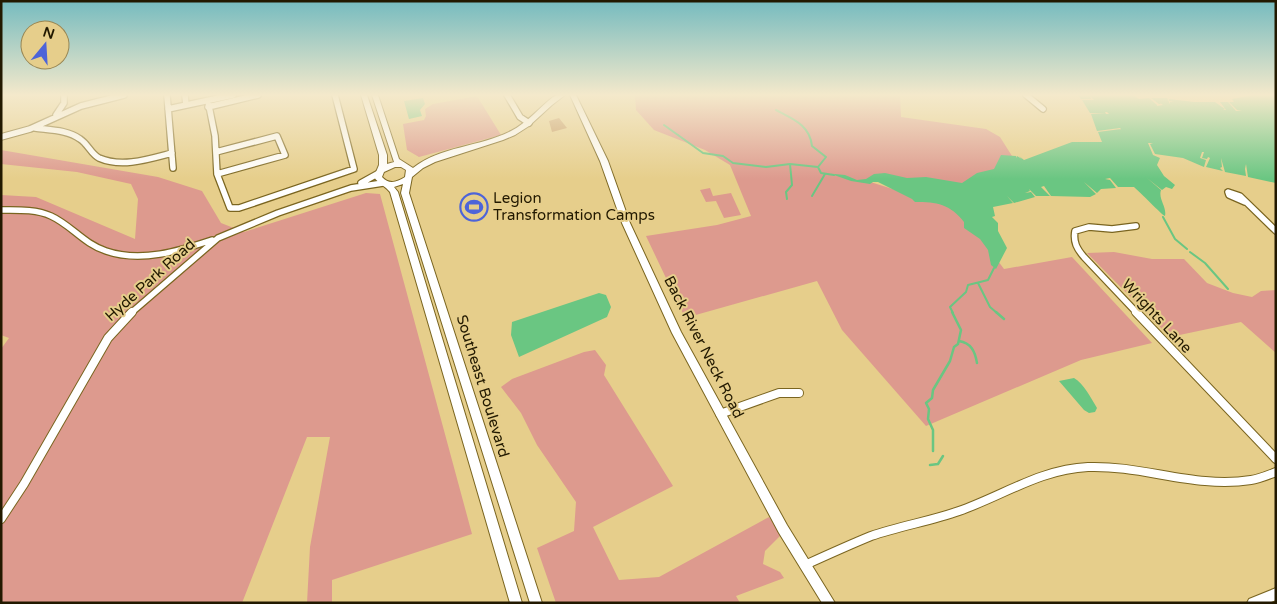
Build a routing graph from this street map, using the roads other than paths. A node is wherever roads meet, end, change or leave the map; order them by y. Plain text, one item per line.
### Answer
1 (43, 123) edge
2 (169, 123) edge
3 (212, 123) edge
4 (342, 123) edge
5 (373, 123) edge
6 (384, 123) edge
7 (529, 123) edge
8 (586, 123) edge
9 (35, 128) junction
10 (1, 137) edge
11 (216, 152) junction
12 (172, 153) junction
13 (435, 160) junction
14 (403, 165) junction
15 (174, 168) dead end
16 (379, 172) junction
17 (217, 174) junction
18 (409, 176) junction
19 (385, 184) junction
20 (351, 188) junction
21 (1245, 202) dead end
22 (1, 210) edge
23 (1136, 226) dead end
24 (1276, 231) edge
25 (218, 238) junction
26 (799, 393) dead end
27 (720, 414) junction
28 (1276, 459) edge
29 (1276, 472) edge
30 (1, 519) edge
31 (806, 565) junction
32 (1276, 594) edge
33 (516, 603) edge
34 (536, 603) edge
35 (829, 603) edge
36 (1253, 603) edge

1 - 9 street
2 - 12 street
3 - 11 street
4 - 17 street
5 - 16 main road
6 - 14 main road
7 - 13 main road
8 - 27 main road, Back River Neck Road
9 - 10 street
9 - 12 street
11 - 17 street
11 - 17 street
12 - 15 street
13 - 14 main road
13 - 18 main road
14 - 16 main road
14 - 18 main road
16 - 19 main road, Southeast Boulevard
16 - 20 street, Hyde Park Road
18 - 19 main road
18 - 34 main road, Southeast Boulevard
19 - 20 street, Hyde Park Road
19 - 33 main road, Southeast Boulevard
20 - 25 street, Hyde Park Road
21 - 24 street
22 - 25 street
23 - 28 street, Wrights Lane
25 - 30 street, Hyde Park Road
26 - 27 street
27 - 31 main road, Back River Neck Road
29 - 31 street
31 - 35 main road, Back River Neck Road
32 - 36 main road

